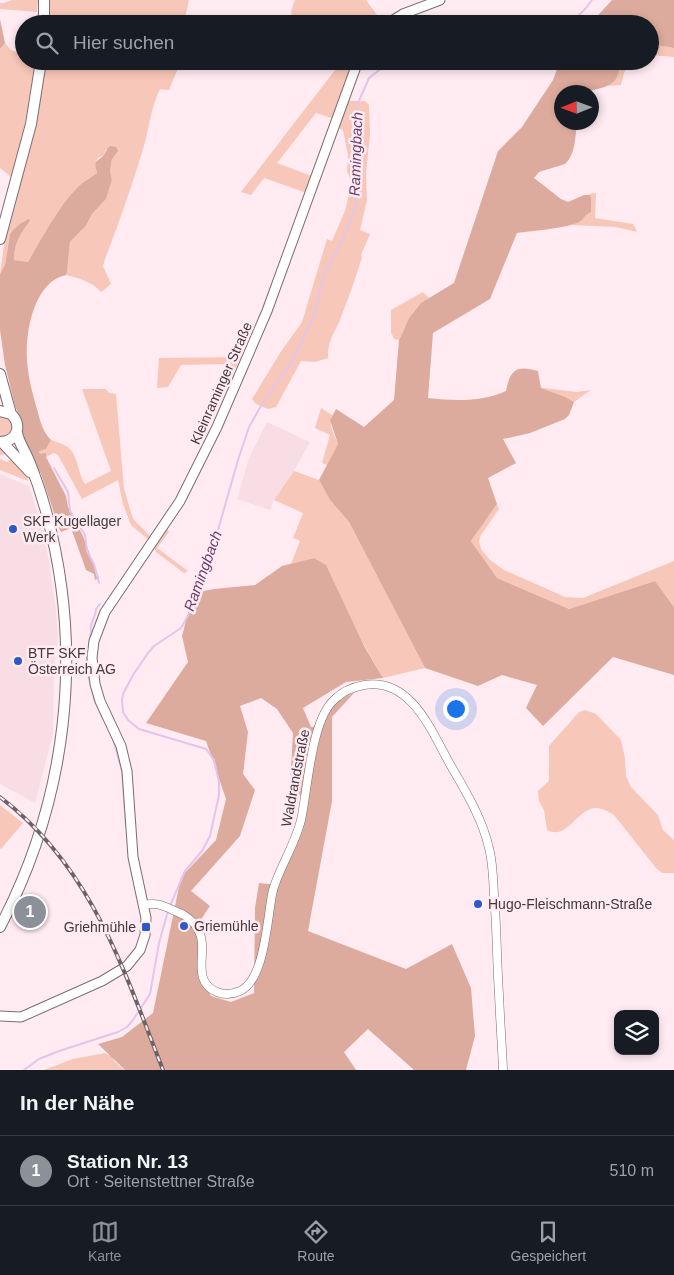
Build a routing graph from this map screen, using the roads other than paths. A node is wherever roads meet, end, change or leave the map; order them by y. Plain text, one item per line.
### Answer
1 (44, 0) edge
2 (440, 0) edge
3 (44, 15) edge
4 (402, 15) edge
5 (40, 70) edge
6 (355, 70) edge
7 (0, 239) edge
8 (0, 374) edge
9 (5, 413) edge
10 (16, 433) junction
11 (1, 442) edge
12 (36, 481) junction
13 (144, 905) junction
14 (0, 927) edge
15 (0, 1016) edge
16 (503, 1070) edge

1 - 3 main road
2 - 4 main road
5 - 7 main road
6 - 13 main road, Kleinraminger Straße
8 - 9 main road
9 - 10 main road
10 - 11 main road
10 - 12 main road
11 - 12 main road
12 - 14 main road
13 - 15 main road, Kleinraminger Straße
13 - 16 street, Waldrandstraße

